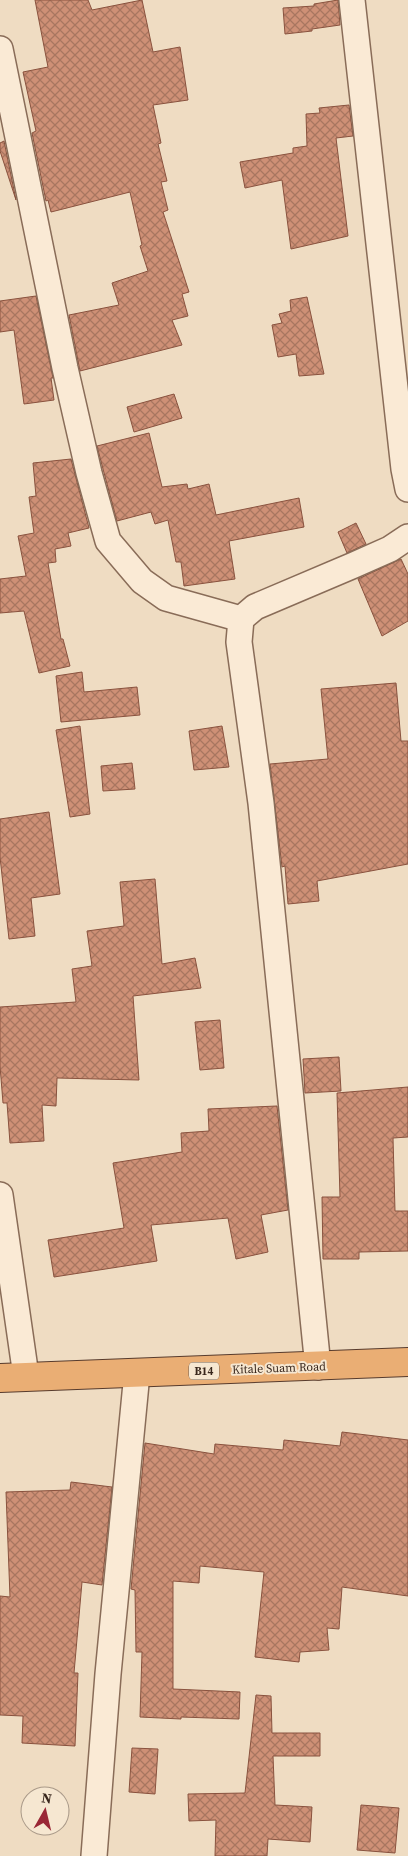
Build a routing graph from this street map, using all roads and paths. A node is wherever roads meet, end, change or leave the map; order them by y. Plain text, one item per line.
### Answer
1 (352, 0) edge
2 (0, 49) edge
3 (408, 488) edge
4 (408, 537) edge
5 (241, 619) junction
6 (0, 1195) edge
7 (408, 1362) edge
8 (318, 1367) junction
9 (137, 1373) junction
10 (13, 1377) edge
11 (94, 1856) edge

1 - 3 street
2 - 5 street
4 - 5 street
5 - 8 street
6 - 10 street
7 - 8 highway, Kitale Suam Road / B14
8 - 9 highway, Kitale Suam Road / B14
9 - 10 highway, Kitale Suam Road / B14
9 - 11 street

